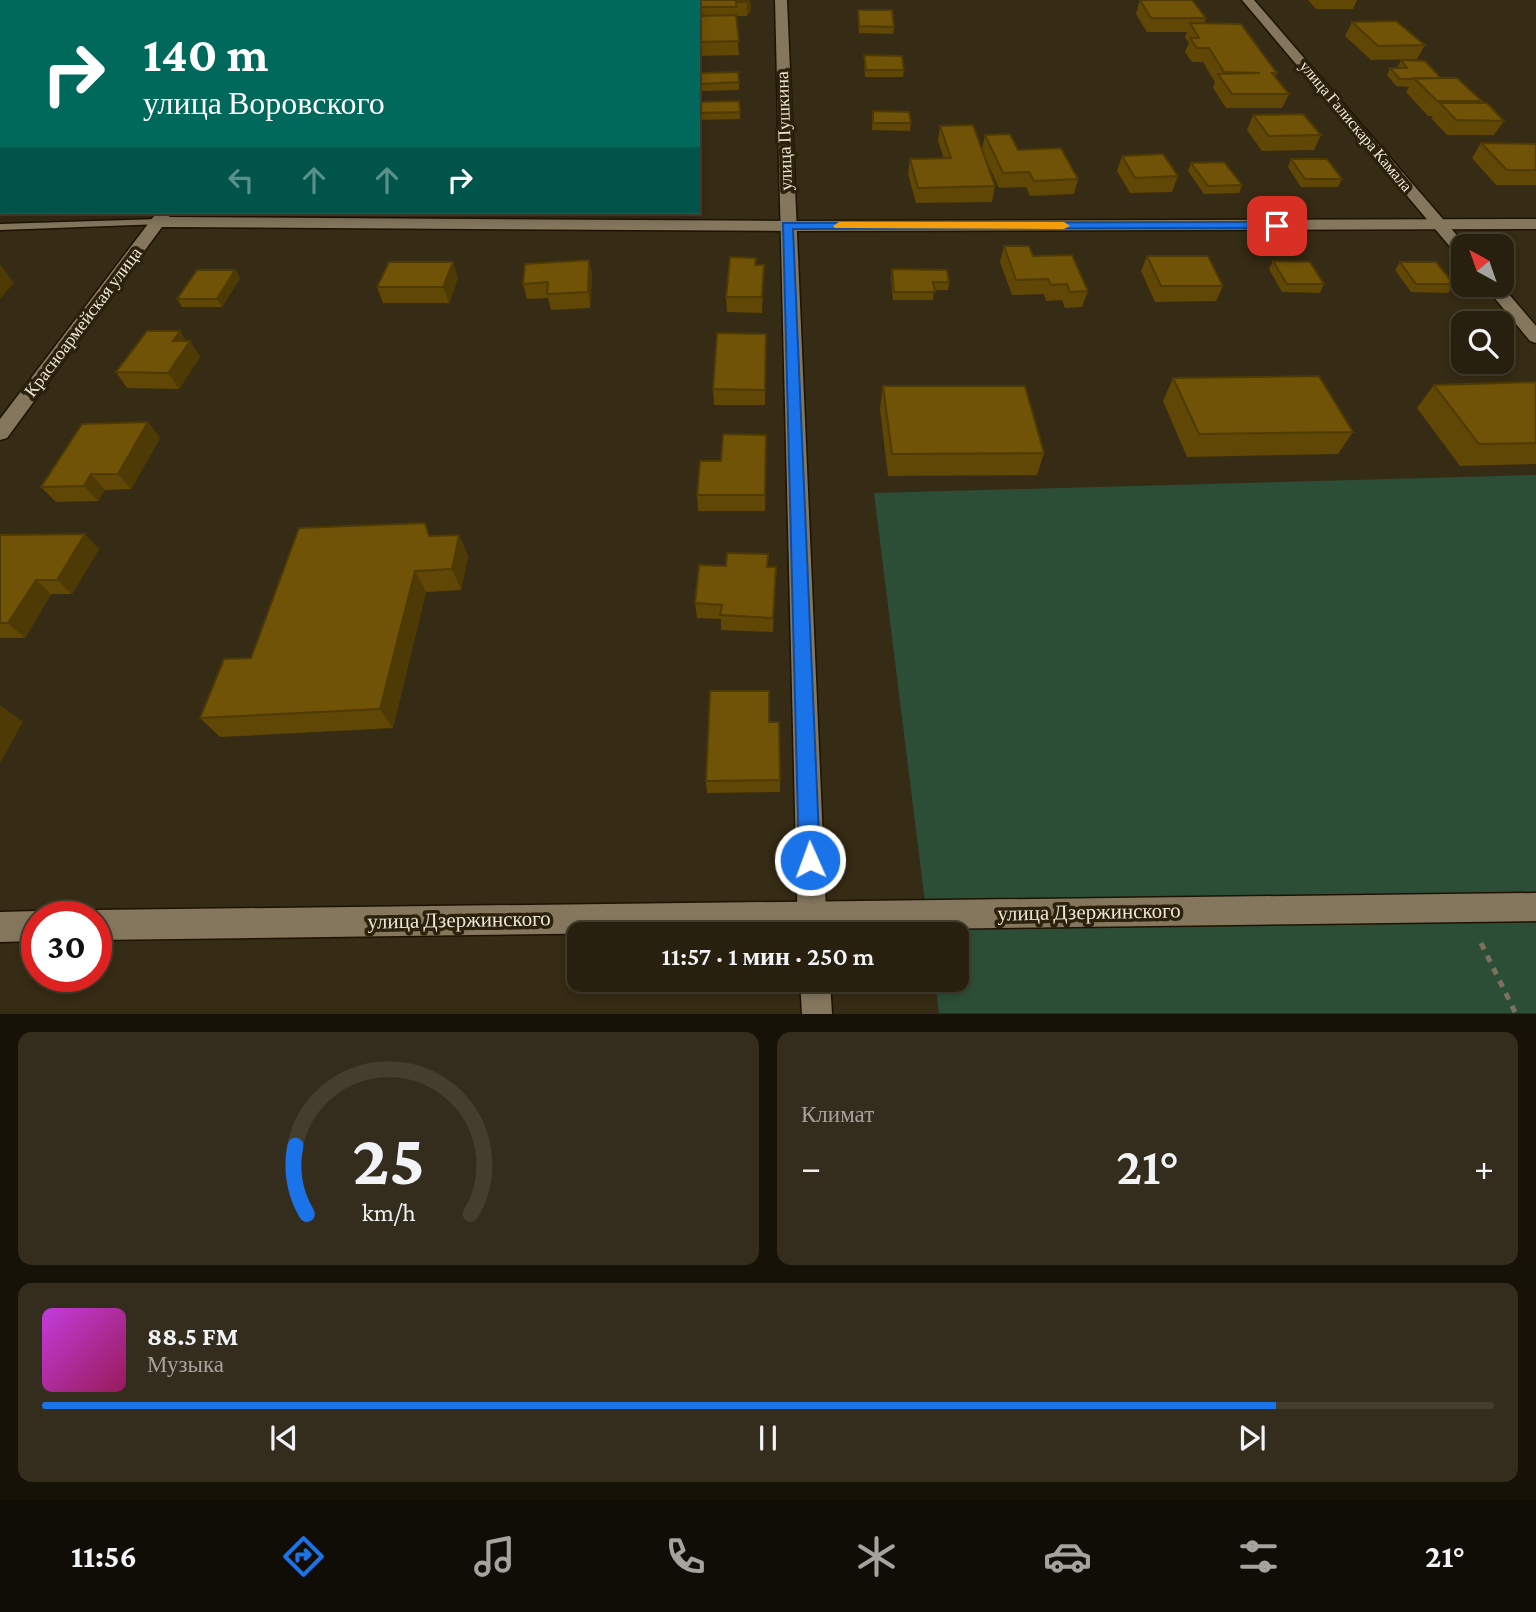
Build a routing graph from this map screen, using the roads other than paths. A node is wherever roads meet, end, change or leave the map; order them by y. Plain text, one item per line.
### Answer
1 (780, 0) edge
2 (1248, 0) edge
3 (161, 217) edge
4 (1536, 224) edge
5 (1440, 225) junction
6 (787, 226) junction
7 (0, 227) edge
8 (1451, 238) edge
9 (1503, 298) edge
10 (1536, 337) edge
11 (0, 433) edge
12 (1536, 907) edge
13 (812, 922) edge
14 (927, 922) edge
15 (112, 925) edge
16 (567, 925) edge
17 (0, 926) edge
18 (21, 926) edge
19 (816, 992) edge
20 (817, 1013) edge

1 - 6 street, улица Пушкина
2 - 5 street, улица Галискара Камала
3 - 6 street
3 - 7 lane
3 - 11 street, Красноармейская улица
4 - 5 street
5 - 6 street
5 - 8 street, улица Галискара Камала
6 - 13 street, улица Пушкина
9 - 10 street
12 - 14 street, улица Дзержинского
15 - 16 street, улица Дзержинского
17 - 18 street
19 - 20 street

